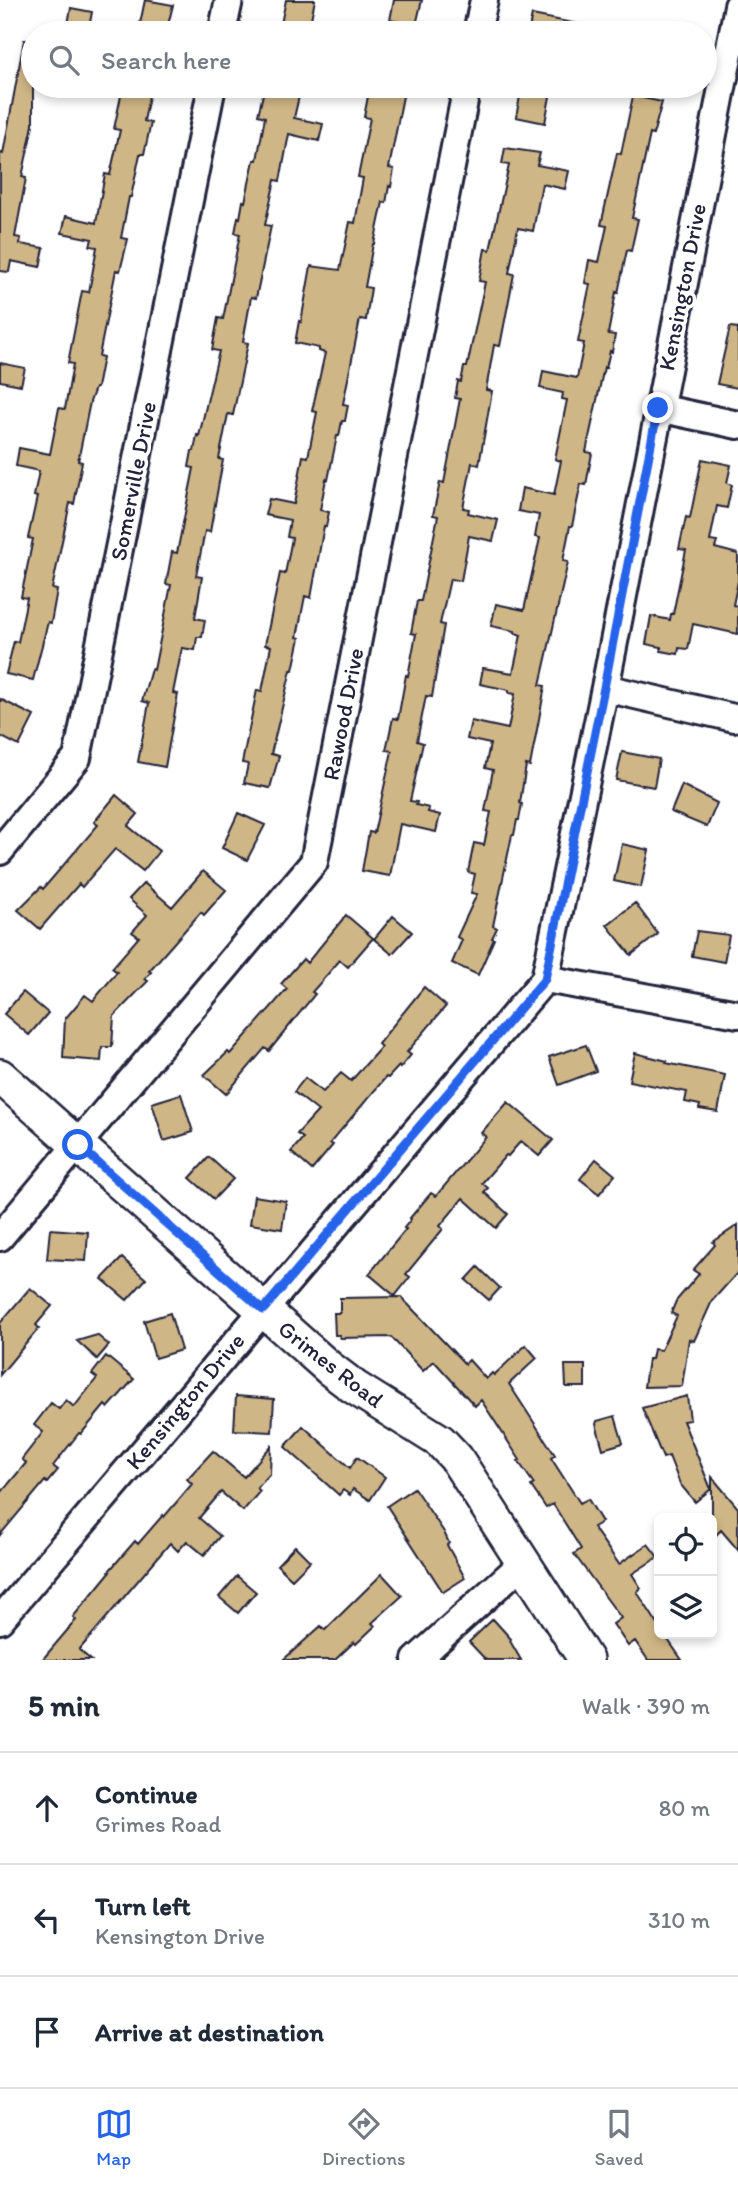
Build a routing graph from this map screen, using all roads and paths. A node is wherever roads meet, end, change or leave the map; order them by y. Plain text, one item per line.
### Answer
1 (229, 0) edge
2 (484, 0) edge
3 (738, 6) edge
4 (225, 21) edge
5 (480, 21) edge
6 (210, 98) edge
7 (465, 98) edge
8 (658, 408) junction
9 (738, 425) edge
10 (604, 688) junction
11 (734, 718) dead end
12 (0, 851) edge
13 (545, 979) junction
14 (738, 1014) edge
15 (0, 1076) edge
16 (78, 1145) junction
17 (0, 1237) edge
18 (263, 1310) junction
19 (524, 1562) junction
20 (0, 1620) edge
21 (416, 1660) edge
22 (586, 1660) edge

1 - 4 street
2 - 5 street
3 - 8 street, Kensington Drive
6 - 12 street, Somerville Drive
7 - 16 street, Rawood Drive
8 - 9 street
8 - 10 street, Kensington Drive
10 - 11 street
10 - 13 street, Kensington Drive
13 - 14 street
13 - 18 street, Kensington Drive
15 - 16 street, Grimes Road
16 - 17 street, Rawood Drive
16 - 18 street, Grimes Road
18 - 19 street, Grimes Road
18 - 20 street, Kensington Drive
19 - 21 street
19 - 22 street, Grimes Road

